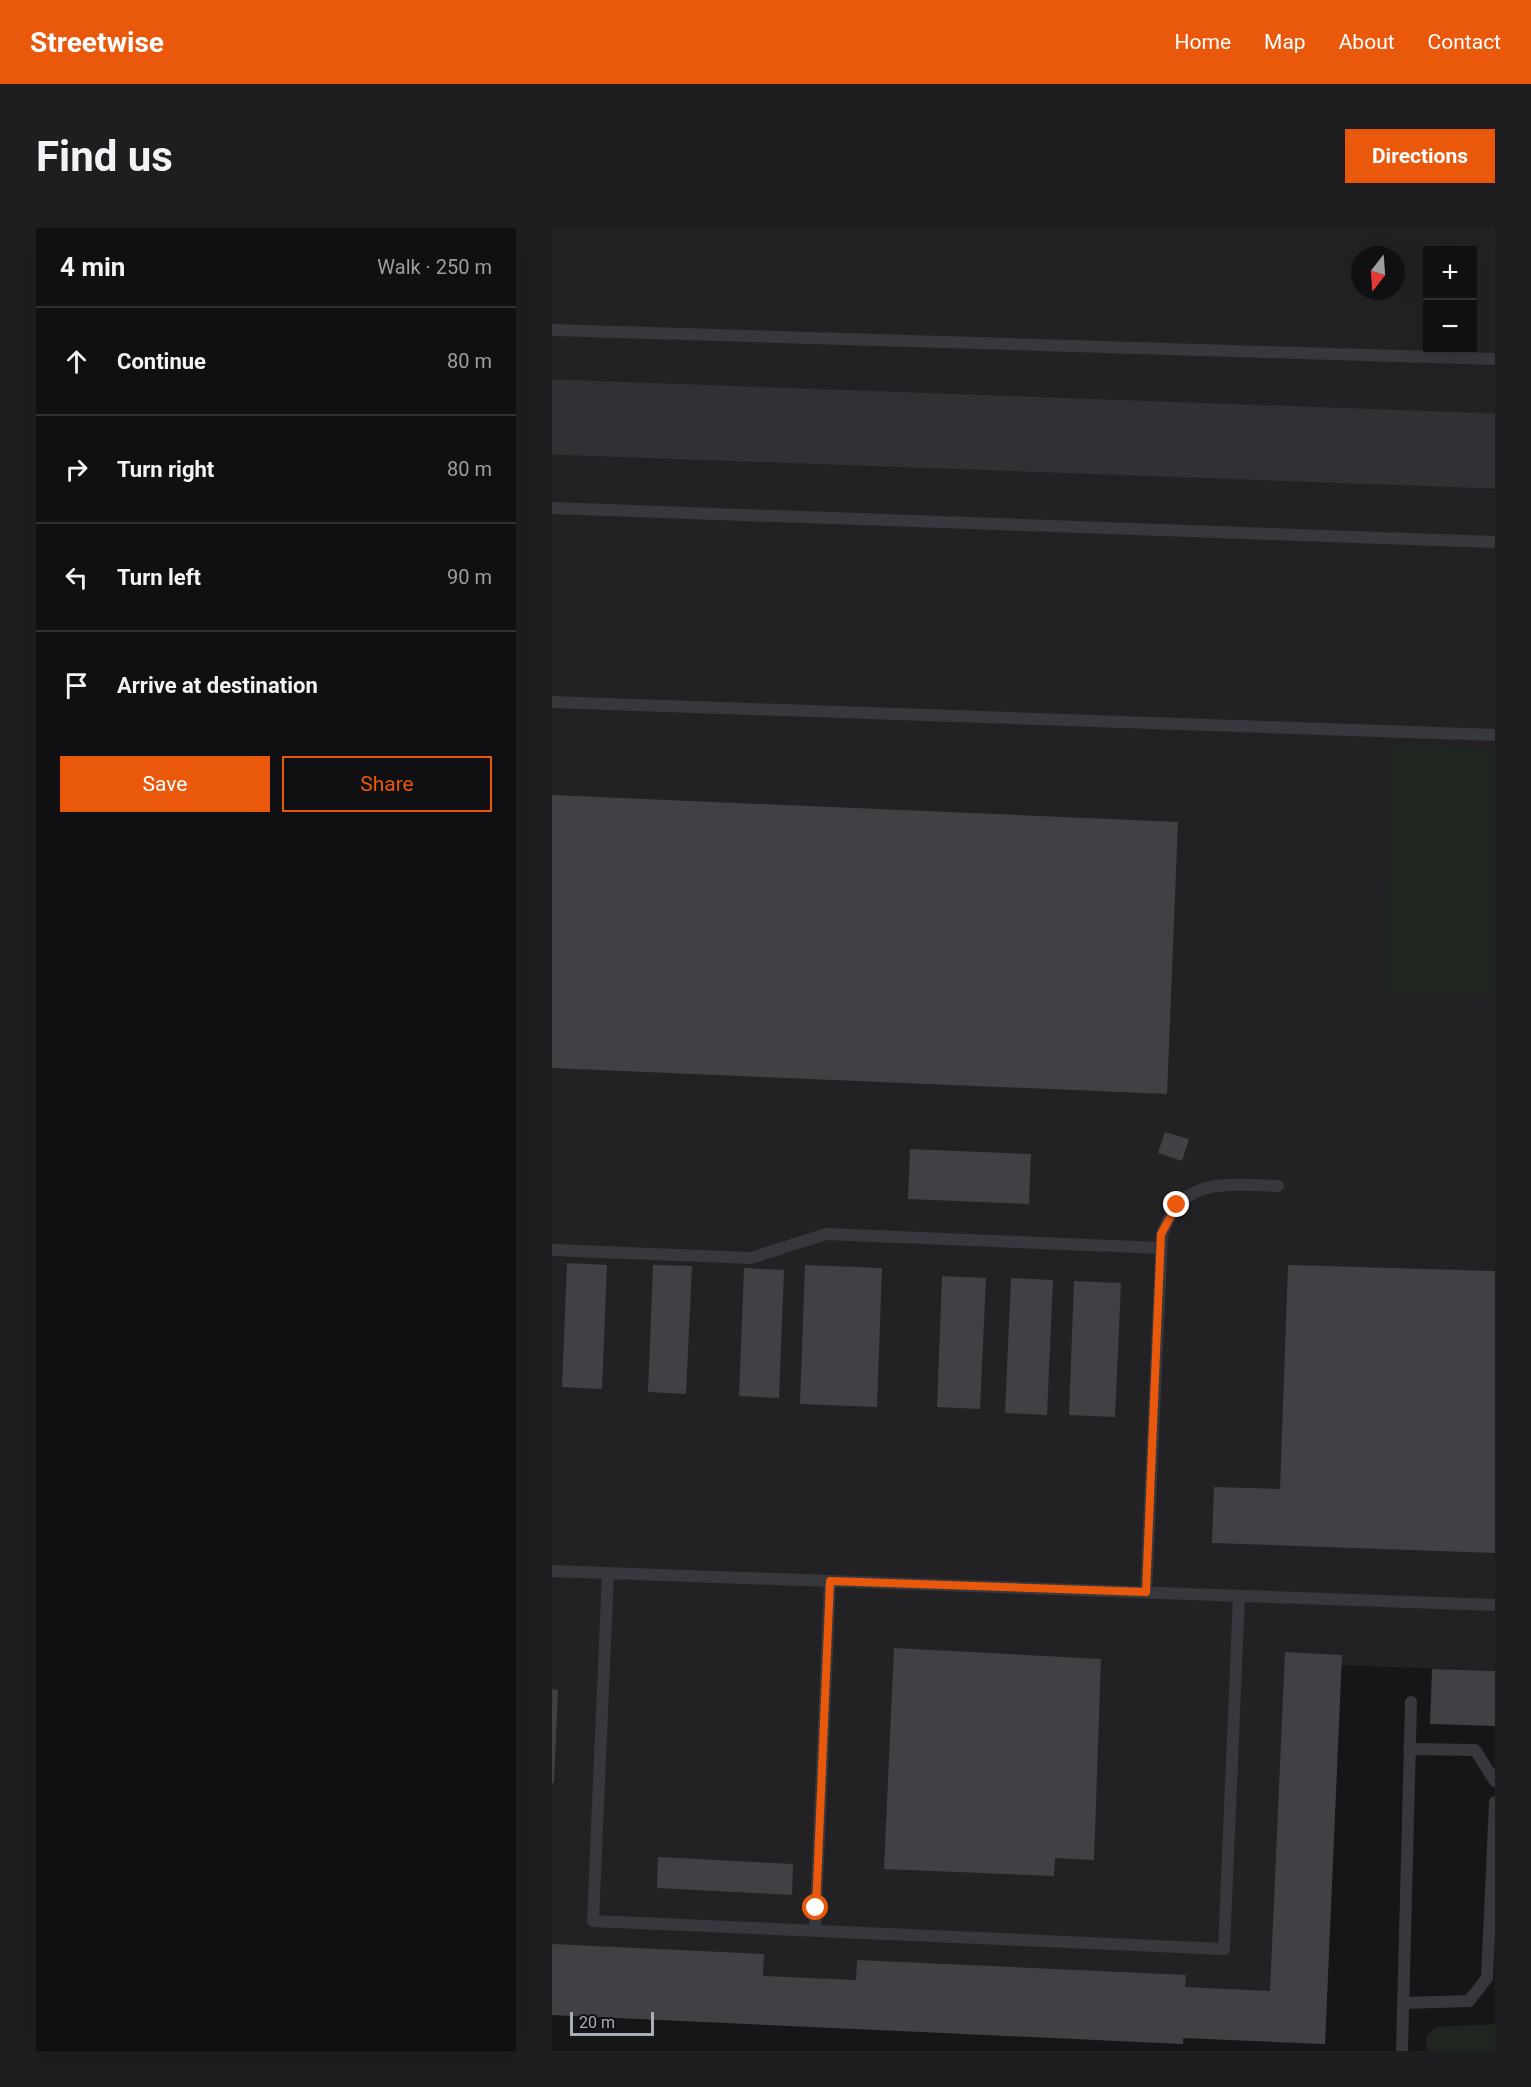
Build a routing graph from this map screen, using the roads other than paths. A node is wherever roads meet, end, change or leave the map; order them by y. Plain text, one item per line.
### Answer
1 (552, 330) edge
2 (1495, 359) edge
3 (552, 508) edge
4 (1495, 542) edge
5 (552, 702) edge
6 (1495, 735) edge
7 (1278, 1186) dead end
8 (1161, 1248) junction
9 (552, 1250) edge
10 (552, 1571) edge
11 (608, 1573) junction
12 (830, 1581) junction
13 (1146, 1592) junction
14 (1239, 1596) junction
15 (1495, 1605) edge
16 (1410, 1702) dead end
17 (1409, 1749) junction
18 (1495, 1781) edge
19 (1495, 1802) edge
20 (815, 1931) junction
21 (1403, 2003) junction
22 (1402, 2051) edge

1 - 2 lane
3 - 4 lane
5 - 6 lane
7 - 8 lane
8 - 9 lane
8 - 13 lane
10 - 11 lane
11 - 12 lane
11 - 20 lane
12 - 13 lane
12 - 20 lane
13 - 14 lane
14 - 15 lane
14 - 20 lane
16 - 17 lane
17 - 18 lane
17 - 21 lane
19 - 21 lane
21 - 22 lane

